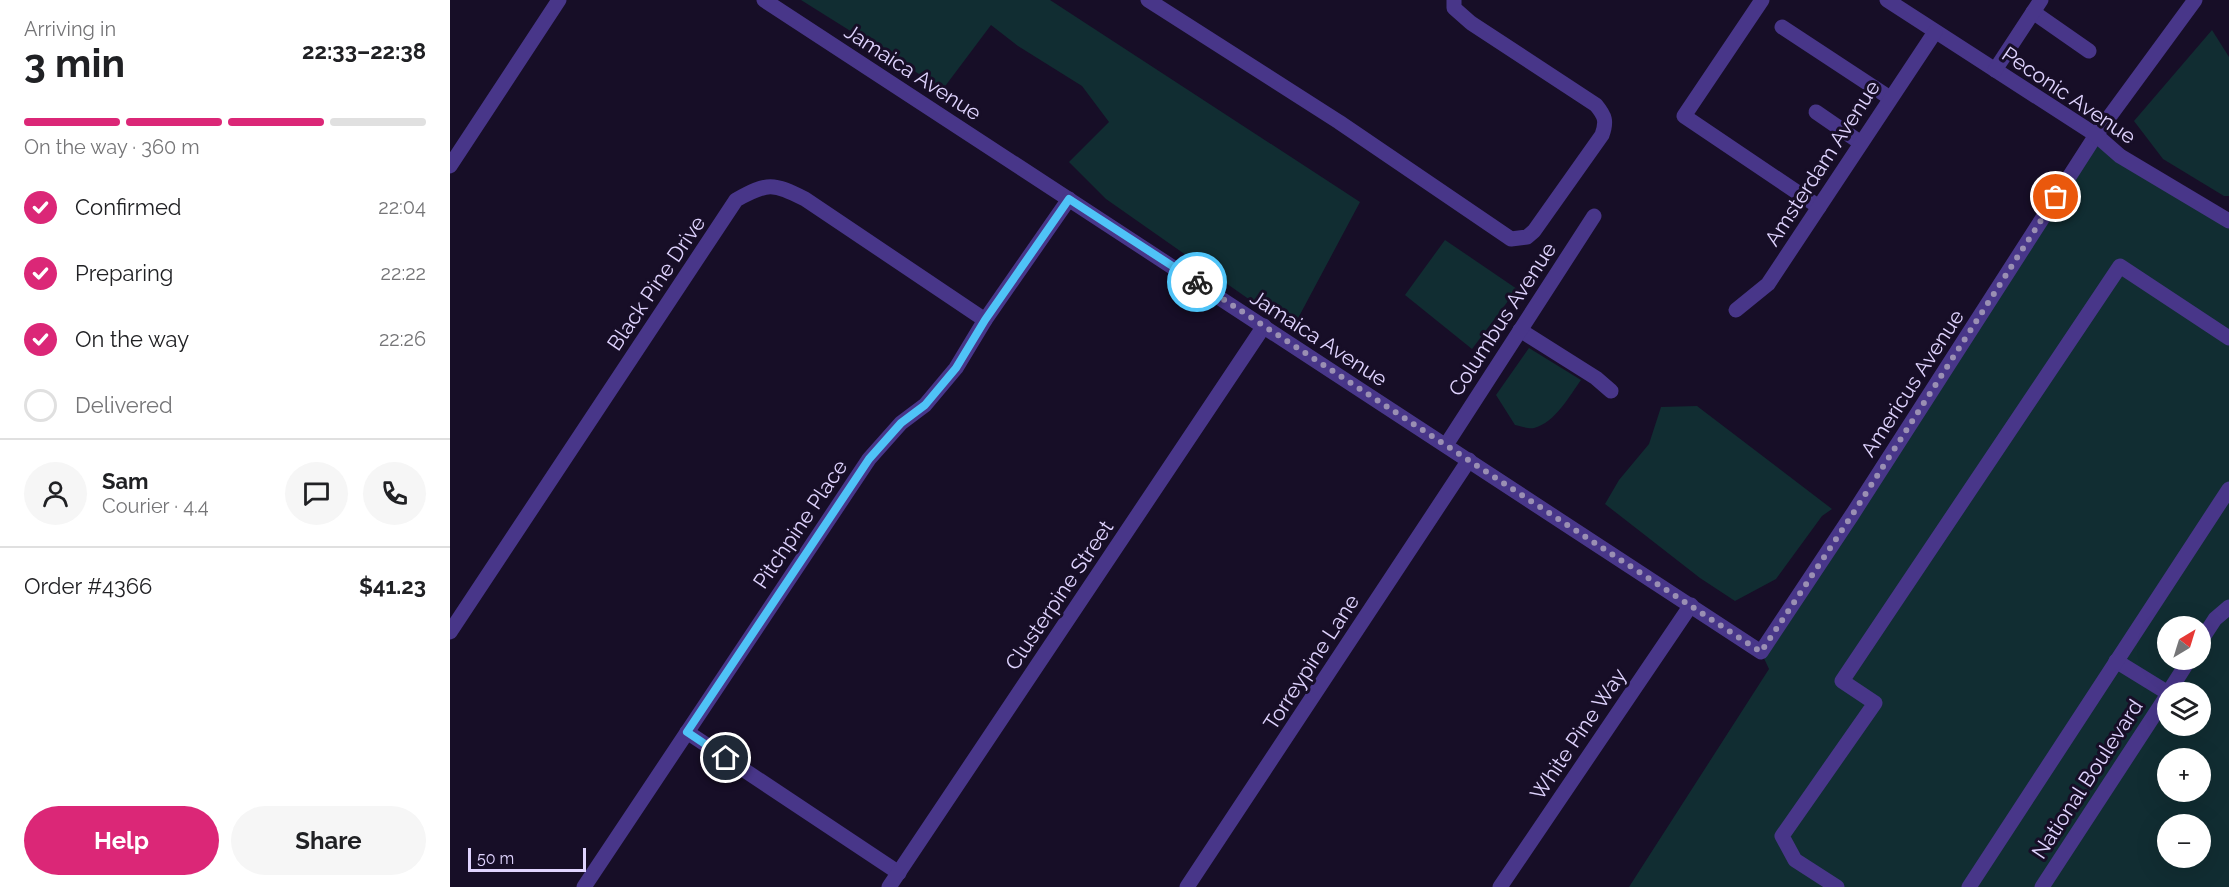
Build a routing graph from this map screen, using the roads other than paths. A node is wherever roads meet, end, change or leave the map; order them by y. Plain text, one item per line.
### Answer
1 (560, 0) edge
2 (764, 0) edge
3 (1148, 0) edge
4 (1454, 0) edge
5 (1762, 0) edge
6 (1887, 0) edge
7 (2195, 0) edge
8 (2037, 6) edge
9 (1782, 27) dead end
10 (1935, 32) junction
11 (2089, 51) dead end
12 (1995, 70) junction
13 (1890, 98) junction
14 (1816, 112) dead end
15 (2096, 135) junction
16 (1861, 143) junction
17 (450, 166) edge
18 (1069, 199) junction
19 (1819, 207) junction
20 (1594, 216) dead end
21 (2229, 221) edge
22 (1736, 310) dead end
23 (985, 320) junction
24 (1264, 326) junction
25 (1520, 330) junction
26 (2229, 338) edge
27 (1611, 391) dead end
28 (1446, 445) junction
29 (1469, 460) junction
30 (2229, 489) edge
31 (1691, 605) junction
32 (2229, 607) edge
33 (2211, 625) edge
34 (450, 633) edge
35 (1761, 652) joint
36 (2116, 661) junction
37 (2157, 686) edge
38 (2157, 710) edge
39 (687, 732) junction
40 (899, 873) junction
41 (584, 887) edge
42 (890, 887) edge
43 (1187, 887) edge
44 (1500, 887) edge
45 (1837, 887) edge
46 (1969, 887) edge
47 (2042, 887) edge

1 - 17 street
2 - 18 street, Jamaica Avenue
3 - 4 street
5 - 19 street
6 - 10 street, Peconic Avenue
7 - 15 street, Americus Avenue
8 - 11 street
8 - 12 street
9 - 13 street
10 - 12 street, Peconic Avenue
10 - 13 street, Amsterdam Avenue
12 - 15 street, Peconic Avenue
13 - 16 street, Amsterdam Avenue
14 - 16 street
15 - 21 street, Peconic Avenue
15 - 35 street, Americus Avenue
16 - 19 street, Amsterdam Avenue
18 - 23 street, Pitchpine Place
18 - 24 street, Jamaica Avenue
19 - 22 street, Amsterdam Avenue
20 - 25 street, Columbus Avenue
23 - 34 street, Black Pine Drive
23 - 39 street, Pitchpine Place
24 - 28 street, Jamaica Avenue
24 - 40 street, Clusterpine Street
25 - 27 street
25 - 28 street, Columbus Avenue
26 - 45 street
28 - 29 street, Jamaica Avenue
29 - 31 street, Jamaica Avenue
29 - 43 street, Torreypine Lane
30 - 36 street
31 - 35 street, Jamaica Avenue
31 - 44 street, White Pine Way
32 - 33 street
36 - 37 street
36 - 46 street
38 - 47 street, National Boulevard
39 - 40 street
39 - 41 street, Pitchpine Place
40 - 42 street, Clusterpine Street

